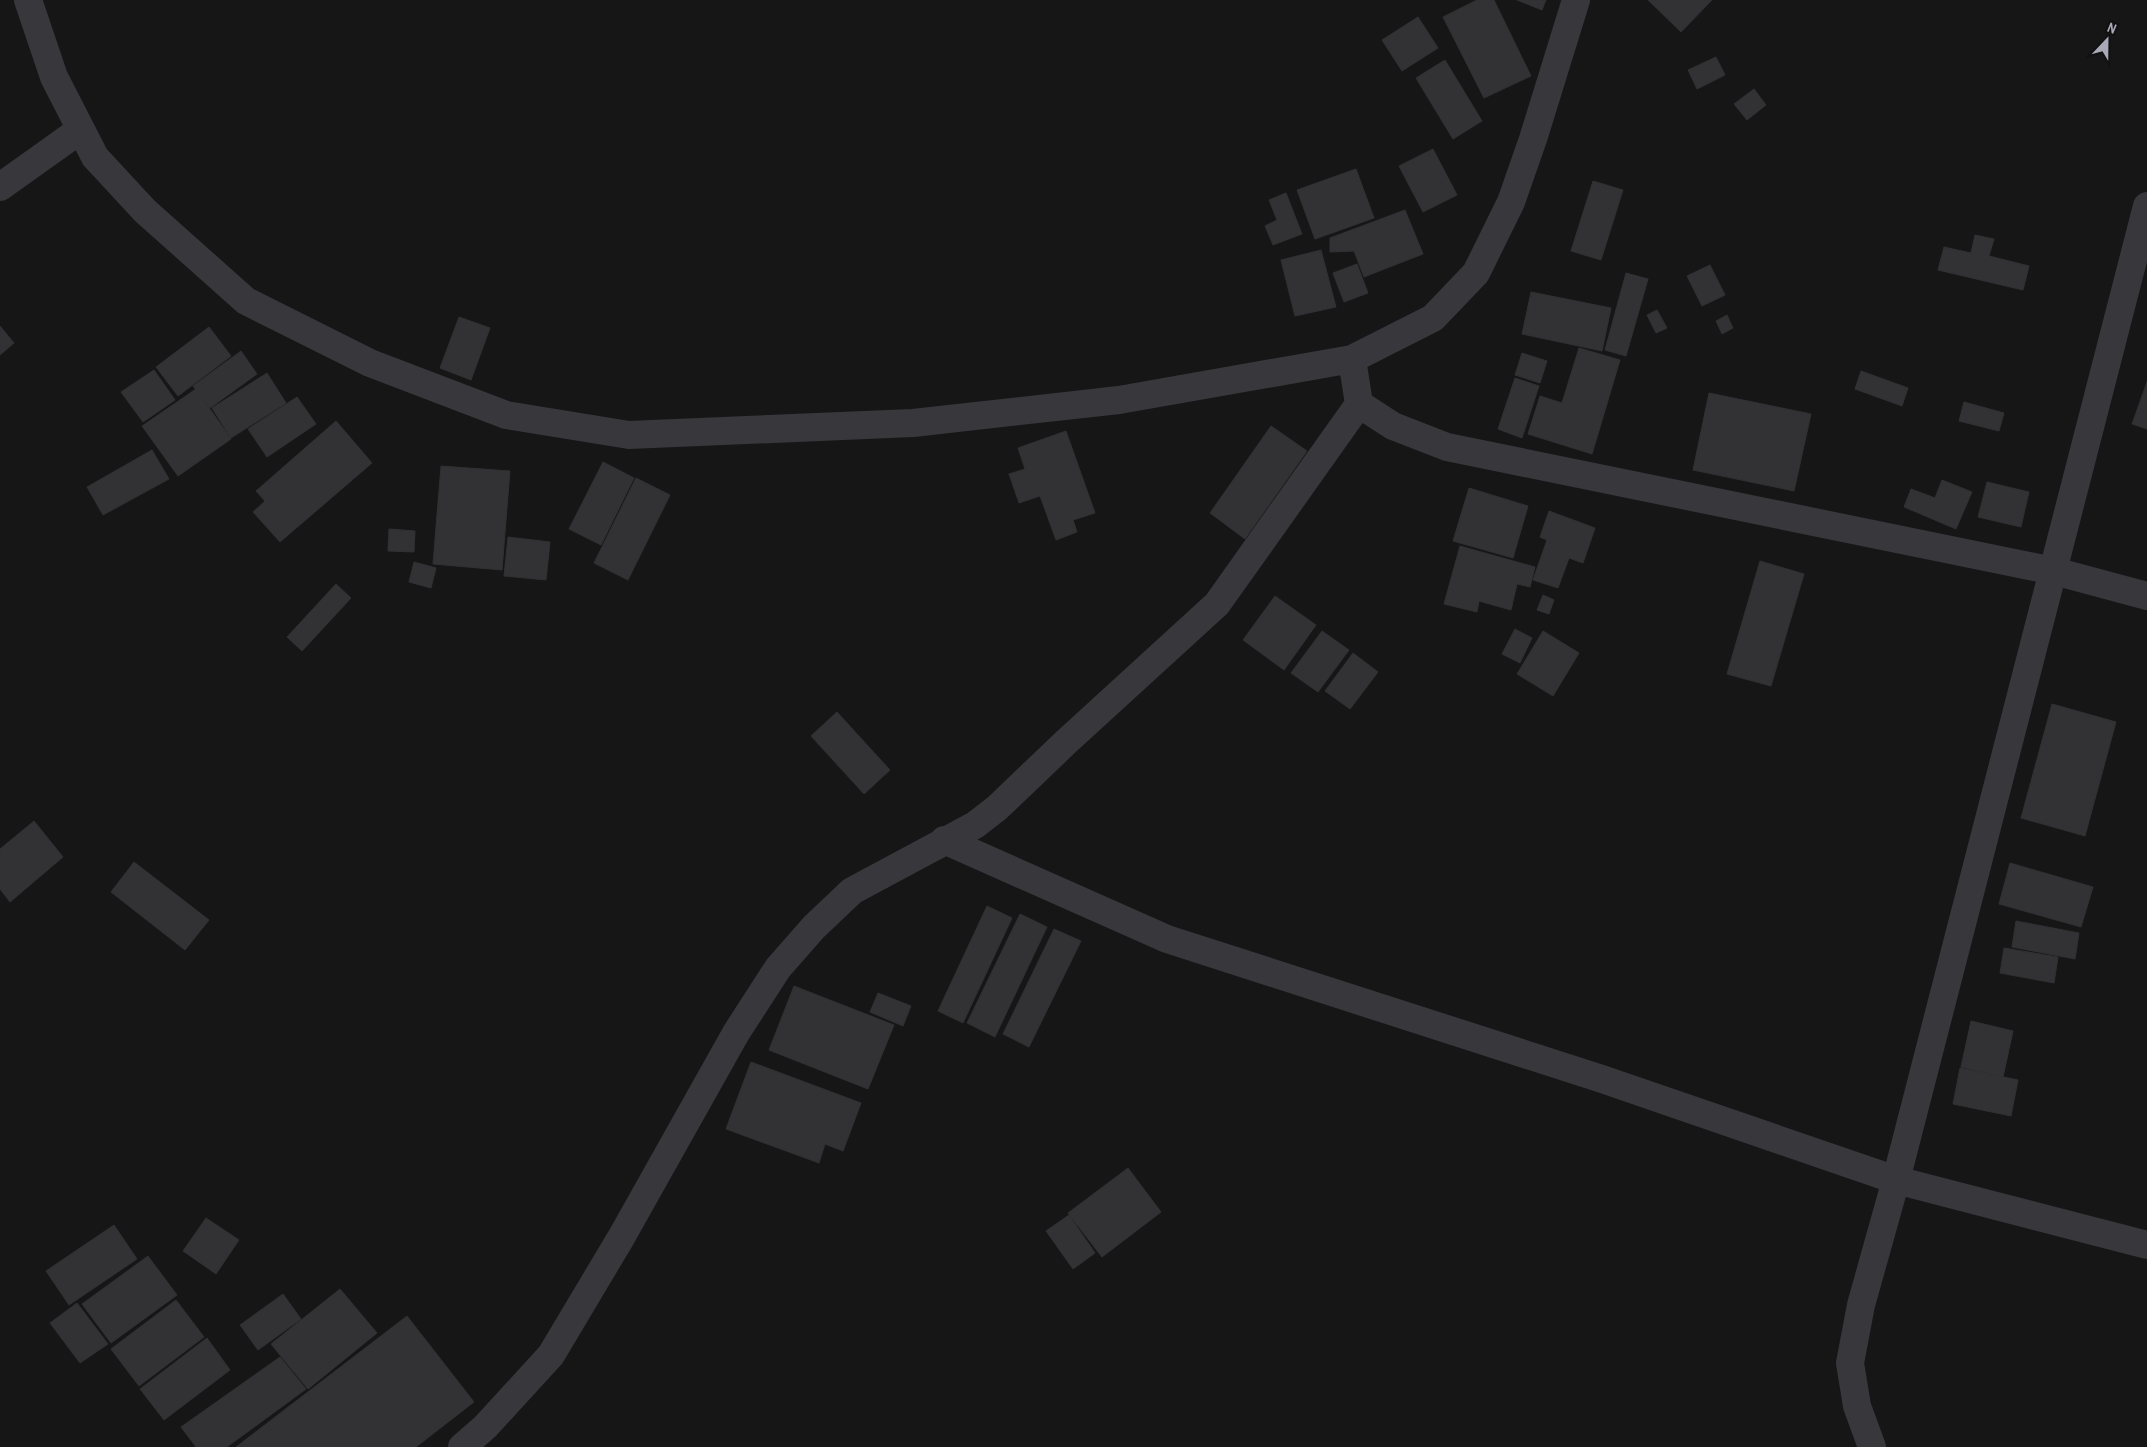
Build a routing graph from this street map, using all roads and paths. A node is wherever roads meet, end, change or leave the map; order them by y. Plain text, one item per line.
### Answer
1 (28, 0) edge
2 (1576, 0) edge
3 (80, 130) junction
4 (0, 187) edge
5 (2147, 206) edge
6 (1352, 359) junction
7 (1359, 404) junction
8 (2054, 571) junction
9 (2147, 596) edge
10 (944, 840) junction
11 (1896, 1180) junction
12 (2147, 1245) edge
13 (462, 1447) edge
14 (1872, 1447) edge

1 - 3 street
2 - 6 street
3 - 4 street
3 - 6 street
5 - 8 street
6 - 7 street
7 - 8 street
7 - 10 street
8 - 9 street
8 - 11 street
10 - 11 street
10 - 13 street
11 - 12 street
11 - 14 street

